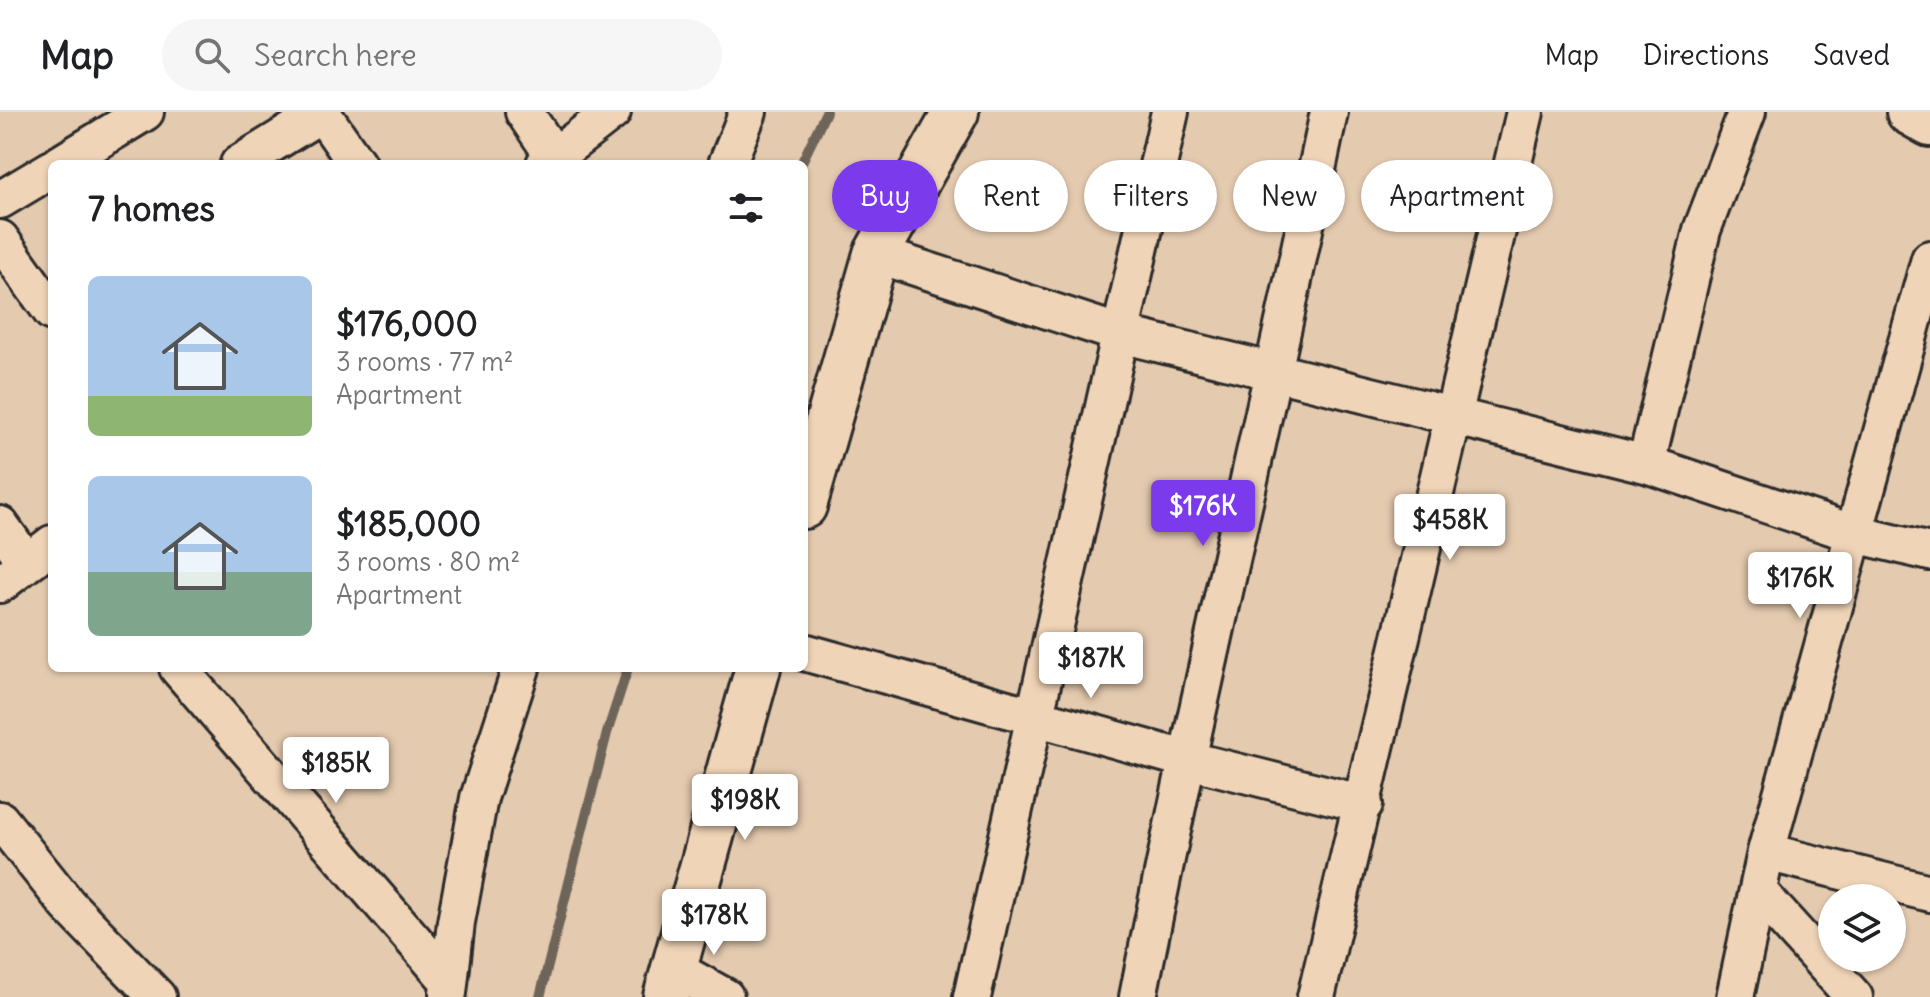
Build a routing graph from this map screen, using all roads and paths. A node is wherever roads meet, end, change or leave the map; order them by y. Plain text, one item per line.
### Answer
1 (145, 112) edge
2 (524, 112) edge
3 (612, 112) edge
4 (956, 112) edge
5 (1170, 112) edge
6 (1329, 112) edge
7 (1525, 112) edge
8 (1747, 112) edge
9 (1909, 112) edge
10 (322, 113) edge
11 (1930, 124) edge
12 (67, 160) edge
13 (246, 160) edge
14 (354, 160) edge
15 (550, 160) edge
16 (48, 171) edge
17 (0, 200) edge
18 (0, 239) edge
19 (876, 254) junction
20 (1930, 259) edge
21 (46, 294) edge
22 (1121, 334) junction
23 (1276, 371) junction
24 (1452, 415) junction
25 (1646, 464) junction
26 (808, 492) edge
27 (0, 525) edge
28 (1855, 534) junction
29 (1930, 552) edge
30 (26, 563) edge
31 (808, 653) edge
32 (181, 672) edge
33 (520, 672) edge
34 (757, 672) edge
35 (1037, 716) junction
36 (1185, 759) junction
37 (1364, 804) junction
38 (0, 820) edge
39 (1766, 852) junction
40 (1758, 891) junction
41 (1930, 893) edge
42 (670, 983) edge
43 (448, 989) edge
44 (157, 997) edge
45 (725, 997) edge
46 (972, 997) edge
47 (1138, 997) edge
48 (1316, 997) edge
49 (1735, 997) edge
50 (1854, 997) edge

1 - 12 street
2 - 15 street
3 - 15 street
4 - 19 street
5 - 22 street
6 - 23 street
7 - 24 street
8 - 25 street
9 - 11 street
10 - 13 street
10 - 14 street
16 - 17 street
18 - 21 street
19 - 22 street
19 - 26 street
20 - 28 street
22 - 23 street
22 - 35 street
23 - 24 street
23 - 36 street
24 - 25 street
24 - 37 street
25 - 28 street
27 - 30 street
28 - 29 street
28 - 39 street
31 - 35 street
32 - 43 street
33 - 43 street
34 - 42 street
35 - 36 street
35 - 46 street
36 - 37 street
36 - 47 street
37 - 48 street
38 - 44 street
39 - 40 street
39 - 41 street
40 - 49 street
40 - 50 street
42 - 45 street

